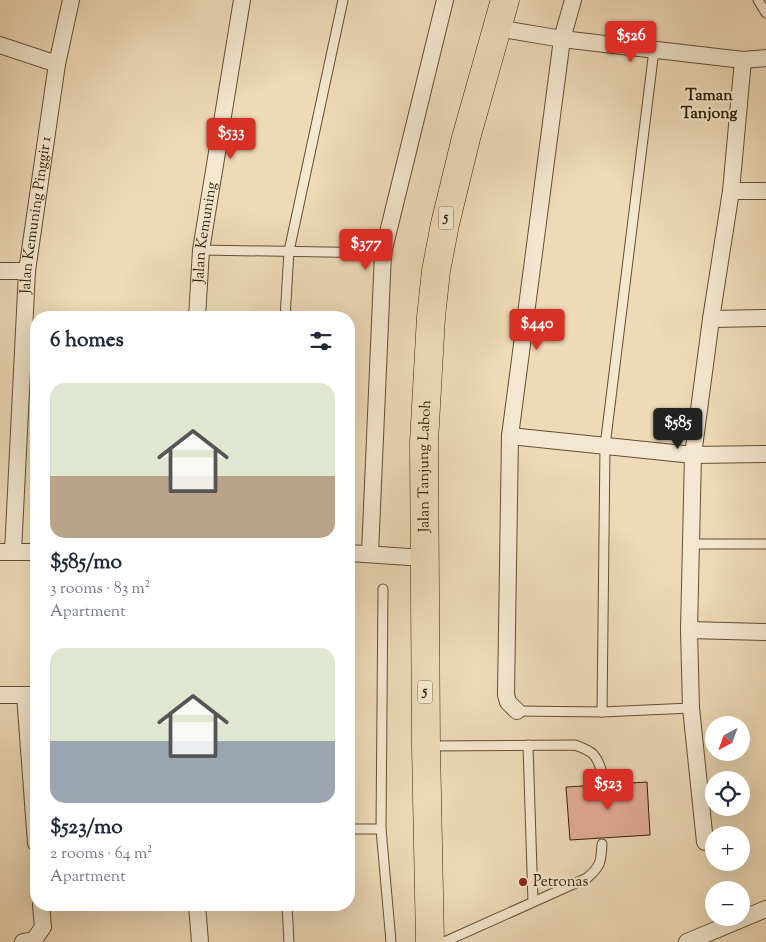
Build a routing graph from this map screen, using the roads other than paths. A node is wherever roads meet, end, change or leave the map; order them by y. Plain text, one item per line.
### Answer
1 (71, 0) edge
2 (242, 0) edge
3 (344, 0) edge
4 (445, 0) edge
5 (505, 0) edge
6 (573, 0) edge
7 (758, 0) edge
8 (766, 12) edge
9 (497, 28) junction
10 (562, 38) junction
11 (0, 45) edge
12 (654, 50) junction
13 (766, 58) edge
14 (743, 60) junction
15 (57, 64) junction
16 (731, 191) junction
17 (766, 191) edge
18 (201, 250) junction
19 (289, 251) junction
20 (382, 253) junction
21 (0, 271) edge
22 (27, 271) junction
23 (197, 311) edge
24 (285, 311) edge
25 (766, 318) edge
26 (711, 320) junction
27 (510, 436) junction
28 (604, 446) junction
29 (766, 454) edge
30 (693, 455) junction
31 (692, 544) junction
32 (766, 544) edge
33 (6, 552) edge
34 (30, 552) edge
35 (355, 553) edge
36 (370, 553) junction
37 (424, 558) junction
38 (383, 589) dead end
39 (689, 630) junction
40 (766, 632) edge
41 (0, 695) edge
42 (30, 695) edge
43 (691, 708) junction
44 (517, 711) joint
45 (602, 712) junction
46 (528, 745) junction
47 (426, 746) junction
48 (602, 773) dead end
49 (355, 829) edge
50 (381, 829) junction
51 (705, 842) dead end
52 (602, 844) dead end
53 (533, 902) junction
54 (766, 908) edge
55 (42, 911) edge
56 (197, 911) edge
57 (287, 911) edge
58 (23, 942) edge
59 (200, 942) edge
60 (289, 942) edge
61 (392, 942) edge
62 (430, 942) edge
63 (444, 942) edge
64 (687, 942) edge

1 - 15 street, Jalan Kemuning Pinggir 1
2 - 18 street, Jalan Kemuning
3 - 19 lane
4 - 20 street
5 - 9 highway, Jalan Tanjung Laboh / 5
6 - 10 street
7 - 8 lane
9 - 10 street
9 - 37 highway, Jalan Tanjung Laboh / 5
10 - 12 street
10 - 27 street
11 - 15 street
12 - 14 street
12 - 28 lane
13 - 14 street
14 - 16 street
15 - 22 street, Jalan Kemuning Pinggir 1
16 - 17 street
16 - 26 street
18 - 19 lane
18 - 23 street, Jalan Kemuning
19 - 20 lane
19 - 24 lane
20 - 36 street
21 - 22 street
22 - 33 street, Jalan Kemuning Pinggir 1
25 - 26 street
26 - 30 street
27 - 28 street
27 - 44 street
28 - 30 street
28 - 45 lane
29 - 30 street
30 - 31 street
31 - 32 lane
31 - 39 street
33 - 34 street
35 - 36 street
36 - 37 street
37 - 47 highway, Jalan Tanjung Laboh / 5
38 - 50 lane
39 - 40 street
39 - 43 street
41 - 42 street
43 - 45 lane
43 - 51 street
44 - 45 lane
46 - 47 lane
46 - 48 lane
46 - 53 lane
47 - 62 highway, Jalan Tanjung Laboh / 5
49 - 50 lane
50 - 61 lane
52 - 53 lane
53 - 63 lane
54 - 64 street
55 - 58 street
56 - 59 street
57 - 60 lane

